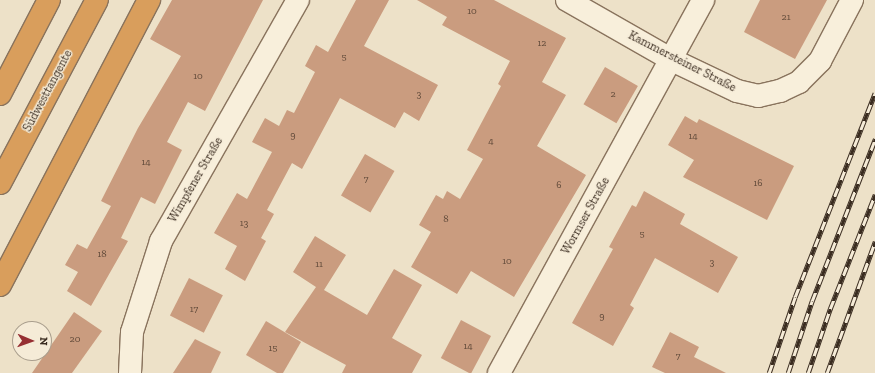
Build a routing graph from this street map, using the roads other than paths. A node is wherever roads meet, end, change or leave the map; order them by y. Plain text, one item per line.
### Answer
1 (49, 0) edge
2 (97, 0) edge
3 (149, 0) edge
4 (298, 0) edge
5 (567, 0) edge
6 (703, 0) edge
7 (852, 0) edge
8 (672, 60) junction
9 (0, 94) edge
10 (0, 183) edge
11 (0, 286) edge
12 (130, 373) edge
13 (499, 373) edge

1 - 9 highway
2 - 10 highway, Südwesttangente
3 - 11 highway
4 - 12 street, Wimpfener Straße
5 - 8 street, Kammersteiner Straße
6 - 8 street, Wormser Straße
7 - 8 street, Kammersteiner Straße
8 - 13 street, Wormser Straße

